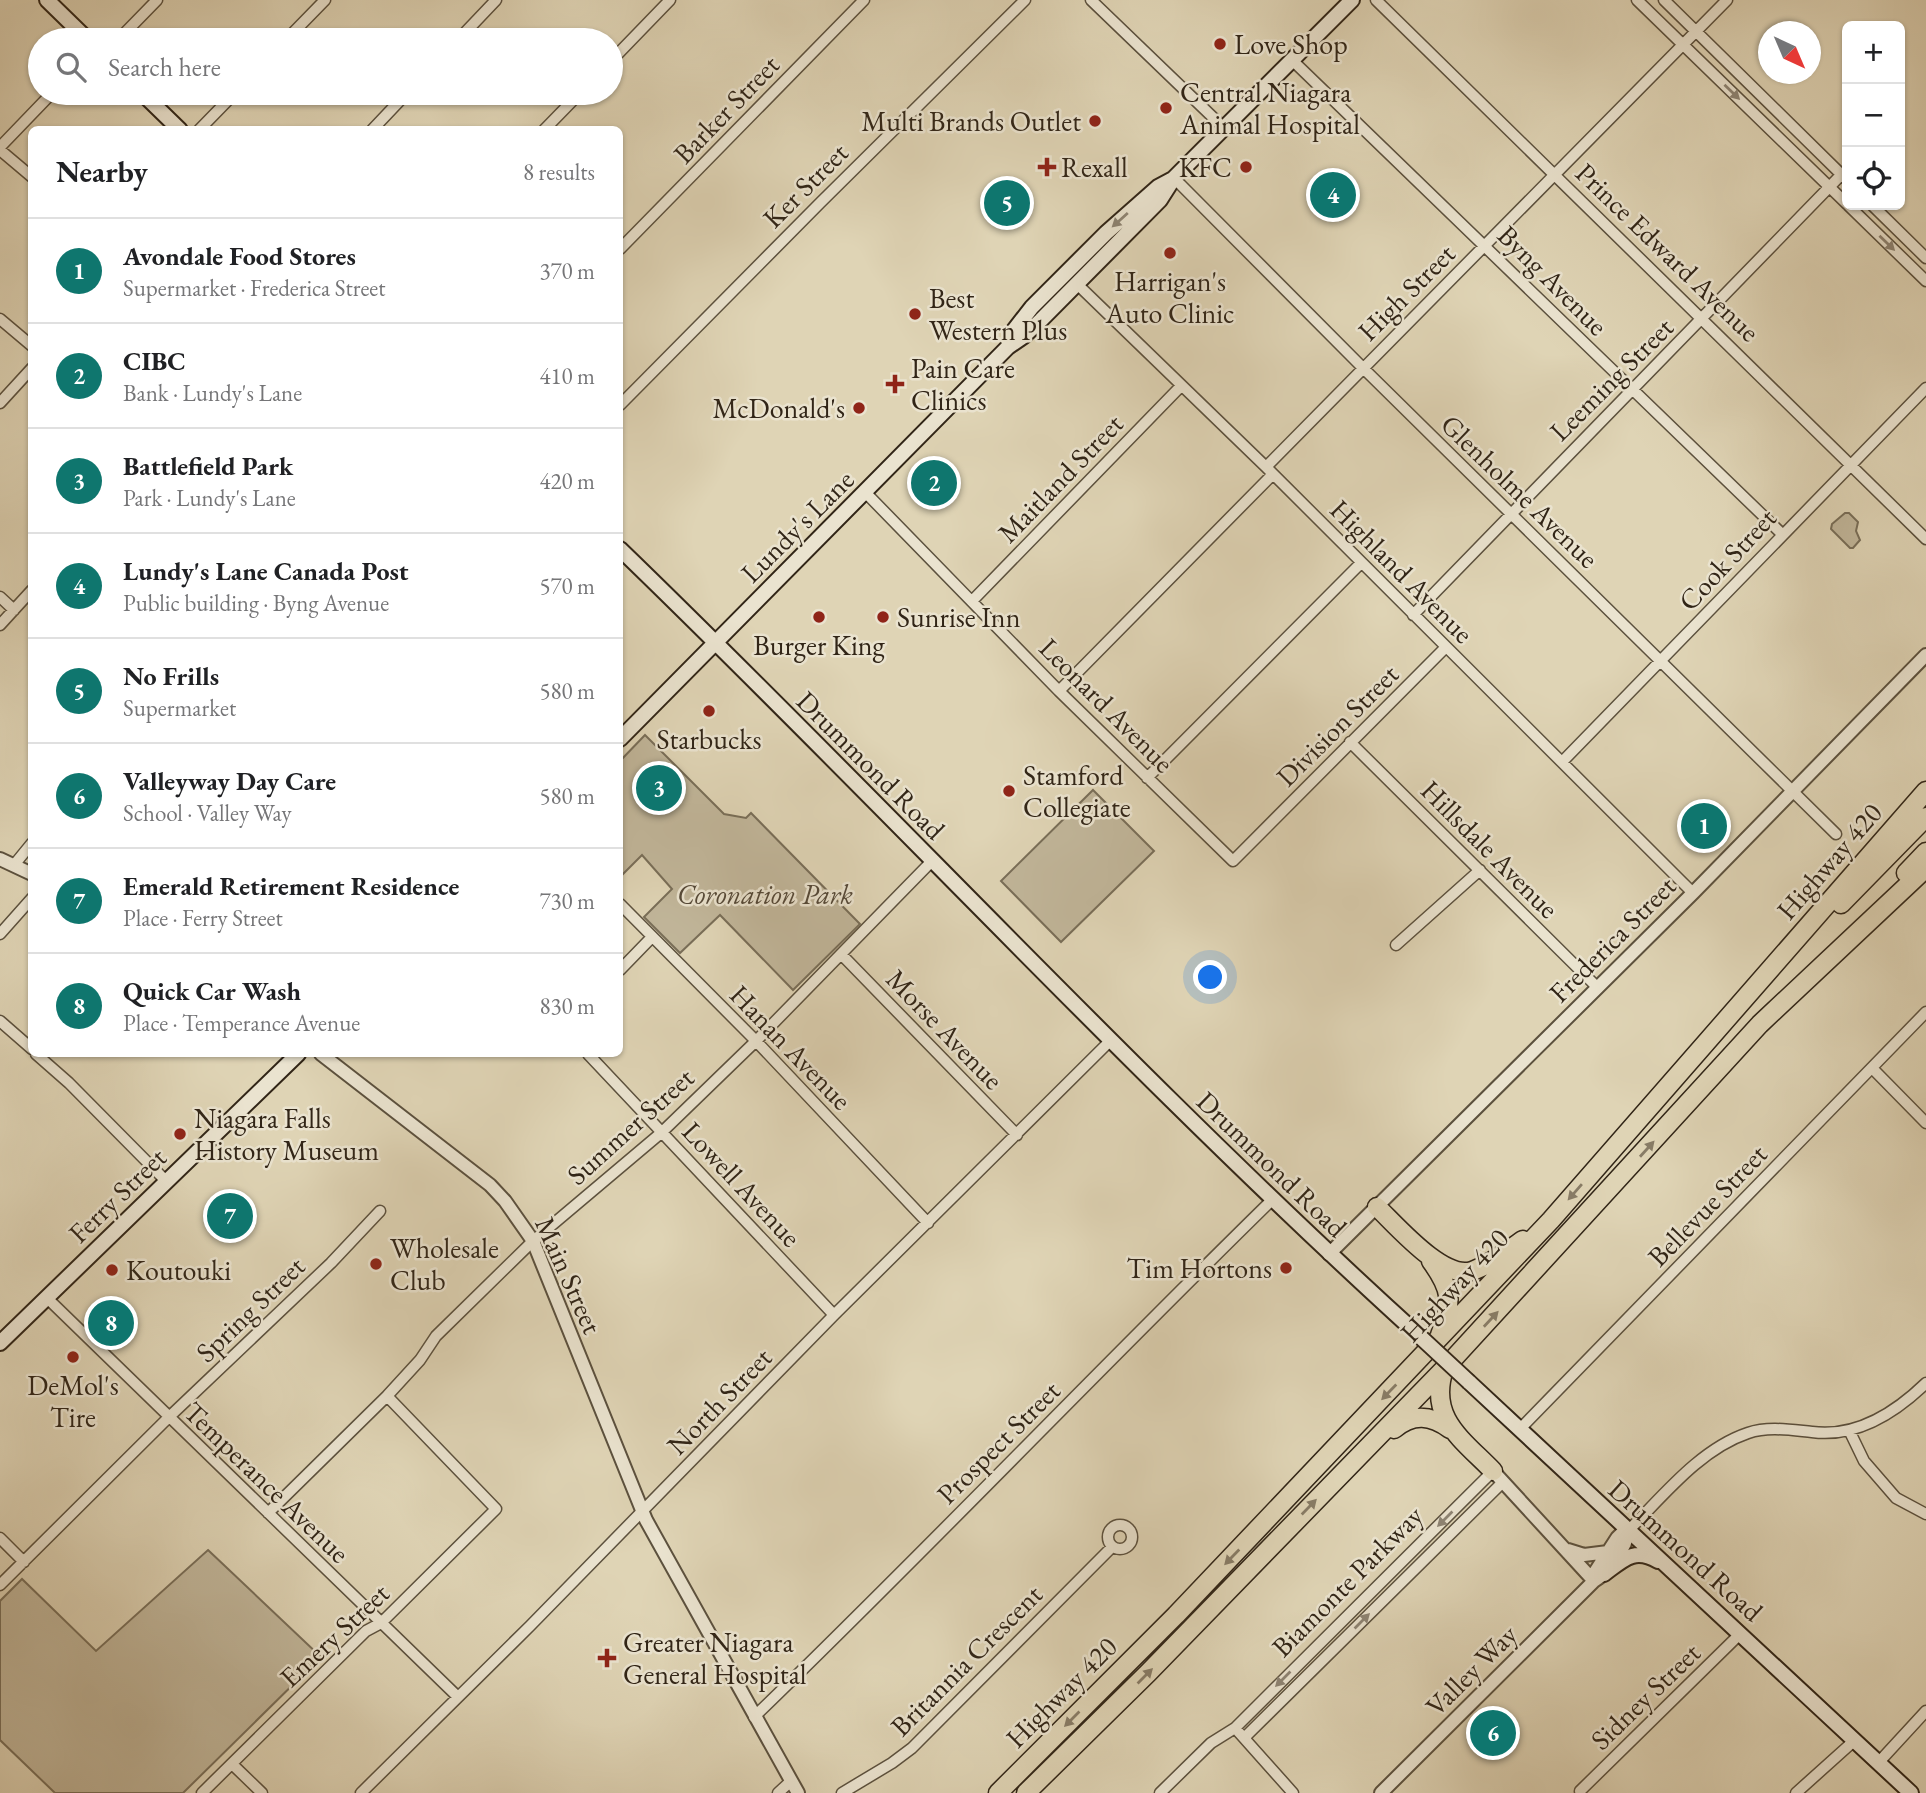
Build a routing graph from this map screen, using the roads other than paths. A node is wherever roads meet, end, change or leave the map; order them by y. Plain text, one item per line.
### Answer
1 (47, 0) edge
2 (157, 0) edge
3 (325, 0) edge
4 (496, 0) edge
5 (670, 0) edge
6 (864, 0) edge
7 (1025, 0) edge
8 (1090, 0) edge
9 (1352, 0) edge
10 (1376, 0) edge
11 (1637, 0) edge
12 (1664, 0) edge
13 (1727, 0) edge
14 (76, 28) edge
15 (130, 28) edge
16 (298, 28) edge
17 (469, 28) edge
18 (1695, 32) junction
19 (1684, 44) junction
20 (623, 49) edge
21 (1292, 60) junction
22 (41, 105) edge
23 (154, 105) edge
24 (223, 105) edge
25 (396, 105) edge
26 (568, 105) edge
27 (176, 126) edge
28 (203, 126) edge
29 (376, 126) edge
30 (548, 126) edge
31 (1224, 128) junction
32 (0, 149) edge
33 (28, 174) edge
34 (1555, 174) junction
35 (1842, 175) edge
36 (1174, 178) junction
37 (1842, 178) edge
38 (1830, 187) junction
39 (1842, 198) edge
40 (1854, 210) edge
41 (1877, 210) edge
42 (1485, 245) junction
43 (623, 246) edge
44 (1926, 258) edge
45 (1926, 281) edge
46 (1077, 284) junction
47 (0, 319) edge
48 (1703, 319) junction
49 (28, 343) edge
50 (1007, 347) junction
51 (1363, 368) junction
52 (28, 373) edge
53 (1181, 386) junction
54 (1926, 388) edge
55 (1633, 391) junction
56 (623, 402) edge
57 (0, 403) edge
58 (1851, 464) junction
59 (1269, 471) junction
60 (865, 492) junction
61 (1510, 513) junction
62 (1782, 534) junction
63 (1926, 539) edge
64 (623, 552) edge
65 (1361, 563) junction
66 (28, 594) edge
67 (0, 597) edge
68 (972, 601) junction
69 (14, 610) junction
70 (1413, 615) junction
71 (0, 625) edge
72 (715, 643) junction
73 (1446, 647) junction
74 (1926, 655) edge
75 (1661, 661) junction
76 (1059, 691) junction
77 (623, 736) edge
78 (1350, 742) junction
79 (1562, 762) junction
80 (1147, 778) junction
81 (1926, 790) edge
82 (1793, 791) junction
83 (1919, 811) edge
84 (1836, 834) dead end
85 (1261, 835) joint
86 (28, 848) edge
87 (1926, 852) edge
88 (0, 859) edge
89 (932, 861) junction
90 (14, 865) junction
91 (1926, 868) edge
92 (1480, 870) junction
93 (28, 872) edge
94 (1693, 892) junction
95 (28, 902) edge
96 (623, 907) edge
97 (0, 934) edge
98 (652, 937) junction
99 (1396, 945) dead end
100 (841, 954) junction
101 (623, 967) edge
102 (1598, 988) junction
103 (1926, 1012) edge
104 (0, 1021) edge
105 (1760, 1024) junction
106 (756, 1041) junction
107 (1110, 1041) junction
108 (28, 1046) edge
109 (39, 1057) edge
110 (295, 1057) edge
111 (325, 1057) edge
112 (592, 1057) edge
113 (1872, 1068) junction
114 (1926, 1123) edge
115 (661, 1133) junction
116 (1017, 1135) junction
117 (166, 1181) junction
118 (1273, 1199) junction
119 (1377, 1207) junction
120 (380, 1211) dead end
121 (1551, 1220) junction
122 (928, 1223) junction
123 (533, 1241) junction
124 (1422, 1250) junction
125 (1329, 1254) junction
126 (46, 1297) junction
127 (834, 1315) junction
128 (0, 1343) edge
129 (1436, 1343) junction
130 (1444, 1369) junction
131 (1926, 1383) edge
132 (387, 1396) junction
133 (168, 1418) junction
134 (1520, 1429) junction
135 (1849, 1430) junction
136 (1457, 1434) junction
137 (1366, 1450) junction
138 (1498, 1476) junction
139 (643, 1512) junction
140 (268, 1513) junction
141 (1926, 1514) edge
142 (1628, 1531) junction
143 (0, 1538) edge
144 (1559, 1543) junction
145 (1112, 1546) dead end
146 (1608, 1552) junction
147 (24, 1562) junction
148 (1673, 1572) junction
149 (1599, 1578) junction
150 (0, 1585) edge
151 (381, 1623) junction
152 (1741, 1633) junction
153 (458, 1698) junction
154 (1926, 1711) edge
155 (754, 1717) junction
156 (1235, 1728) junction
157 (1244, 1738) junction
158 (1855, 1740) junction
159 (1878, 1762) junction
160 (232, 1764) junction
161 (794, 1787) edge
162 (1580, 1791) dead end
163 (202, 1793) edge
164 (262, 1793) edge
165 (361, 1793) edge
166 (778, 1793) edge
167 (842, 1793) edge
168 (998, 1793) edge
169 (1026, 1793) edge
170 (1160, 1793) edge
171 (1293, 1793) edge
172 (1381, 1793) edge
173 (1796, 1793) edge
174 (1911, 1793) edge

1 - 14 main road
2 - 15 street
3 - 16 street
4 - 17 street
5 - 20 street
6 - 43 street, Barker Street
7 - 56 street, Ker Street
8 - 31 street
9 - 21 main road, Lundy's Lane
10 - 34 street, Prince Edward Avenue
11 - 19 street
12 - 18 street
13 - 18 street, High Street
18 - 19 street, High Street
18 - 35 street
19 - 34 street, High Street
19 -> 38 street
21 - 31 main road, Lundy's Lane
21 - 42 street, Byng Avenue
22 - 32 street
23 - 27 main road
24 - 28 street
25 - 29 street
26 - 30 street
31 - 36 main road, Lundy's Lane
32 - 33 street
34 - 42 street, High Street
34 - 48 street, Prince Edward Avenue
36 - 46 main road, Lundy's Lane
36 -> 50 main road, Lundy's Lane
36 - 51 street, Glenholme Avenue
37 - 38 street, Leeming Street
38 - 39 street
38 - 48 street, Leeming Street
40 -> 45 street
41 - 44 street
42 - 51 street, High Street
42 - 55 street, Byng Avenue
46 - 50 main road, Lundy's Lane
46 - 53 street, Highland Avenue
47 - 49 street
48 - 55 street, Leeming Street
48 - 58 street, Prince Edward Avenue
50 - 60 main road, Lundy's Lane
51 - 59 street, High Street
51 - 61 street, Glenholme Avenue
52 - 57 street
53 - 59 street, Highland Avenue
53 - 68 street, Maitland Street
54 - 58 street, Cook Street
55 - 61 street, Leeming Street
55 - 62 street, Byng Avenue
58 - 62 street, Cook Street
58 - 63 street, Prince Edward Avenue
59 - 65 street, Highland Avenue
59 - 76 street, High Street
60 - 68 street, Leonard Avenue
60 - 72 main road, Lundy's Lane
61 - 70 street, Leeming Street
61 - 75 street, Glenholme Avenue
62 - 75 street, Cook Street
64 - 72 main road, Drummond Road
65 - 70 street, Highland Avenue
65 - 80 street
66 - 69 street
67 - 69 street
68 - 76 street, Leonard Avenue
69 - 71 street
70 - 73 street, Highland Avenue
72 - 77 main road, Lundy's Lane
72 - 89 main road, Drummond Road
73 - 78 street, Division Street
73 - 79 street, Highland Avenue
74 - 82 street, Frederica Street
75 - 79 street, Cook Street
75 - 82 street, Glenholme Avenue
76 - 80 street, Leonard Avenue
78 - 85 street, Division Street
78 - 92 street, Hillsdale Avenue
79 - 94 street, Highland Avenue
80 - 85 street, Leonard Avenue
81 - 83 highway, Highway 420
82 - 84 street, Glenholme Avenue
82 - 94 street, Frederica Street
83 -> 121 highway, Highway 420
86 - 90 street
87 - 105 highway
88 - 90 street
89 - 100 street, Summer Street
89 - 107 main road, Drummond Road
90 - 93 street
91 - 105 highway, Highway 420
92 - 99 street
92 - 102 street, Hillsdale Avenue
94 - 102 street, Frederica Street
95 - 97 street
96 - 98 street, Hanan Avenue
98 - 101 street
98 - 106 street, Hanan Avenue
100 - 106 street, Summer Street
100 - 116 street, Morse Avenue
102 - 119 street, Frederica Street
103 - 113 street, Bellevue Street
104 - 108 street
130 -> 105 highway, Highway 420
106 - 115 street, Summer Street
106 - 122 street, Hanan Avenue
107 - 116 street, North Street
107 - 118 main road, Drummond Road
109 - 117 street
110 - 117 main road, Ferry Street
111 - 123 street, Main Street
112 - 115 street, Lowell Avenue
113 - 114 street
113 - 134 street, Bellevue Street
115 - 123 street, Summer Street
115 - 127 street, Lowell Avenue
116 - 122 street, North Street
117 - 126 main road, Ferry Street
118 - 125 main road, Drummond Road
118 - 155 street, Prospect Street
119 - 124 highway
119 - 125 street, Frederica Street
120 - 133 street, Spring Street
121 - 124 highway
121 - 129 highway, Highway 420
122 - 127 street, North Street
123 - 132 street, Summer Street
123 - 139 street, Main Street
124 - 129 highway
125 - 134 main road, Drummond Road, bridge
126 - 128 main road, Ferry Street
126 - 133 street, Temperance Avenue
127 - 139 street, North Street
129 -> 168 highway, Highway 420
130 - 136 highway
130 - 137 highway, Highway 420
131 - 135 street, Valley Way
132 - 140 street, Summer Street
132 - 151 street, Emery Street
133 - 140 street, Temperance Avenue
133 - 147 street, Spring Street
134 - 142 main road, Drummond Road
135 - 141 street
135 - 142 street, Valley Way
136 - 137 highway
136 - 138 highway
169 -> 137 highway, Highway 420
138 - 144 street
138 -> 156 street, Biamonte Parkway
157 -> 138 street, Biamonte Parkway
139 - 153 street, North Street
139 - 155 street, Main Street
140 - 151 street, Temperance Avenue
142 - 146 street, Valley Way
142 - 148 main road, Drummond Road
142 - 149 street, Valley Way
143 - 147 street
144 - 146 street
144 - 149 street
145 - 167 street, Britannia Crescent
146 - 149 street, Valley Way
147 - 150 street, Spring Street
148 - 149 main road
148 - 152 main road, Drummond Road
149 - 172 street, Valley Way
151 - 153 street, Temperance Avenue
151 - 160 street, Emery Street
152 - 158 main road, Drummond Road
152 - 162 street, Sidney Street
153 - 165 street, North Street
154 - 159 street
155 - 161 street, Main Street
156 - 157 street
156 - 170 street, Biamonte Parkway
157 - 171 street
158 - 159 main road, Drummond Road
158 - 173 street
159 - 174 main road, Drummond Road
160 - 163 street, Emery Street
160 - 164 street
161 - 166 street

